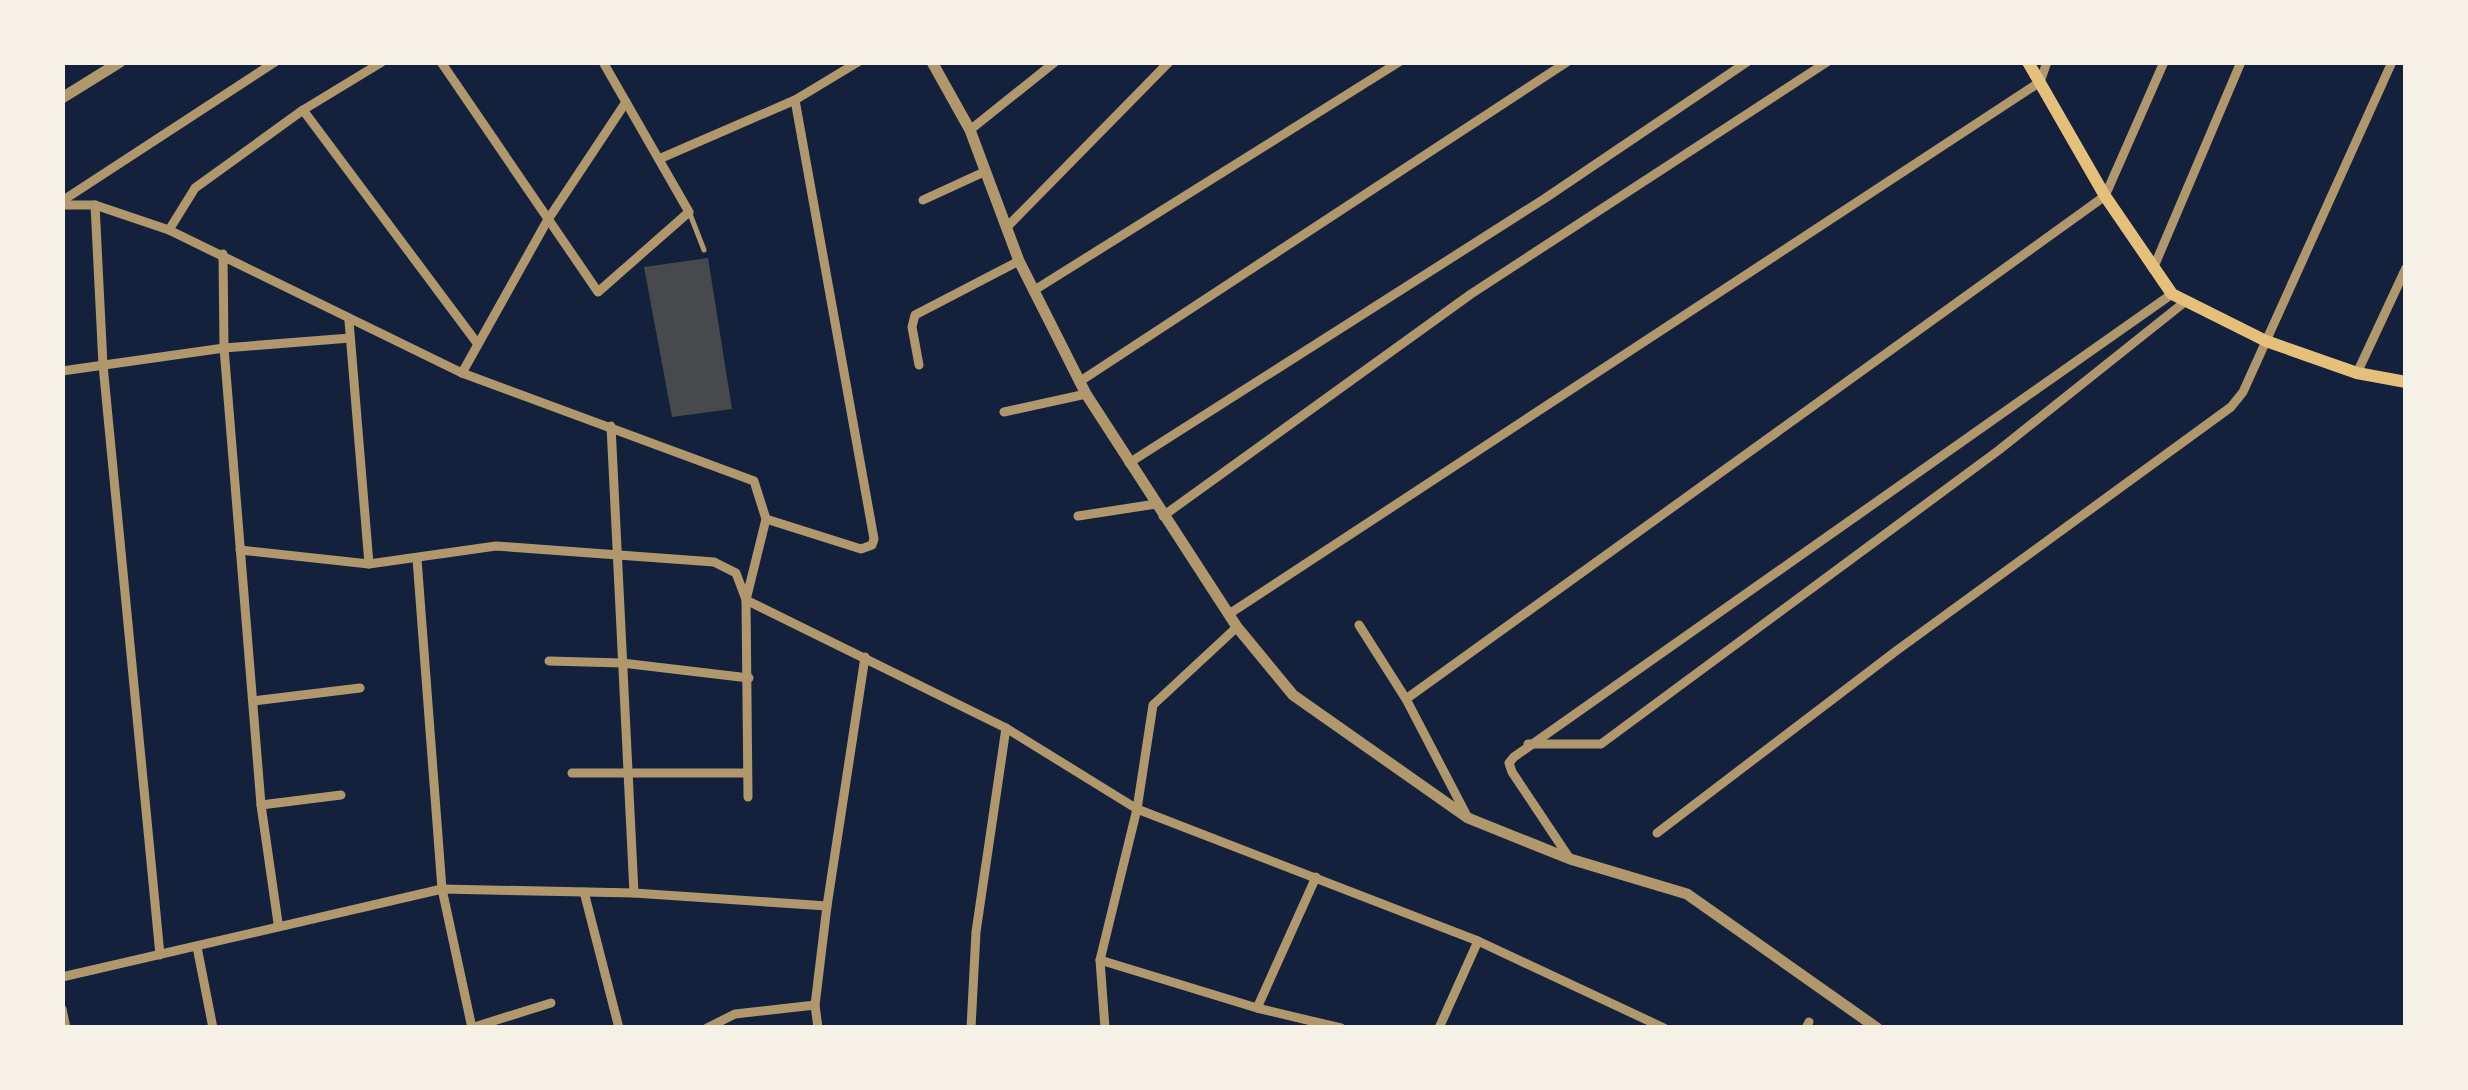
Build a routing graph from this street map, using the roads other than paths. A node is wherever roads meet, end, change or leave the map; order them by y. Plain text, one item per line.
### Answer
1 (120, 62) edge
2 (275, 62) edge
3 (382, 62) edge
4 (442, 62) edge
5 (858, 62) edge
6 (932, 62) edge
7 (1055, 62) edge
8 (1169, 62) edge
9 (1400, 62) edge
10 (1567, 62) edge
11 (1747, 62) edge
12 (1827, 62) edge
13 (2028, 62) edge
14 (2047, 62) edge
15 (2164, 62) edge
16 (2242, 62) edge
17 (2392, 62) edge
18 (608, 64) edge
19 (2040, 82) junction
20 (62, 98) edge
21 (795, 100) junction
22 (626, 102) junction
23 (303, 110) junction
24 (970, 130) junction
25 (658, 159) junction
26 (984, 172) junction
27 (2105, 196) junction
28 (924, 200) dead end
29 (62, 203) edge
30 (95, 206) junction
31 (688, 212) junction
32 (547, 221) junction
33 (1006, 228) junction
34 (169, 230) junction
35 (704, 250) dead end
36 (223, 254) junction
37 (1019, 261) junction
38 (2406, 268) edge
39 (2153, 269) junction
40 (1033, 290) junction
41 (2172, 294) junction
42 (2186, 301) junction
43 (349, 321) junction
44 (350, 338) junction
45 (2266, 341) junction
46 (477, 343) junction
47 (224, 348) junction
48 (104, 365) junction
49 (919, 365) dead end
50 (62, 371) edge
51 (462, 372) junction
52 (2357, 373) junction
53 (2406, 382) edge
54 (1083, 388) junction
55 (1004, 412) dead end
56 (611, 426) junction
57 (1129, 463) junction
58 (1159, 510) junction
59 (1078, 516) dead end
60 (766, 519) junction
61 (240, 550) junction
62 (616, 554) junction
63 (417, 560) junction
64 (369, 564) junction
65 (746, 600) junction
66 (1229, 614) junction
67 (1359, 625) dead end
68 (1237, 628) junction
69 (866, 657) junction
70 (549, 660) dead end
71 (622, 663) junction
72 (749, 678) junction
73 (360, 688) dead end
74 (1406, 699) junction
75 (252, 701) junction
76 (1006, 728) junction
77 (1528, 744) junction
78 (572, 773) dead end
79 (747, 774) junction
80 (628, 775) junction
81 (341, 796) dead end
82 (748, 798) dead end
83 (261, 805) junction
84 (1137, 809) junction
85 (1468, 818) junction
86 (1657, 833) dead end
87 (1570, 859) junction
88 (1316, 878) junction
89 (442, 889) junction
90 (584, 892) junction
91 (634, 893) junction
92 (827, 906) junction
93 (278, 924) junction
94 (1478, 941) junction
95 (197, 948) junction
96 (160, 955) junction
97 (1100, 960) junction
98 (62, 977) edge
99 (551, 1004) dead end
100 (816, 1005) junction
101 (1257, 1008) junction
102 (62, 1009) edge
103 (66, 1028) edge
104 (213, 1028) edge
105 (472, 1028) edge
106 (619, 1028) edge
107 (707, 1028) edge
108 (818, 1028) edge
109 (971, 1028) edge
110 (1105, 1028) edge
111 (1342, 1028) edge
112 (1438, 1028) edge
113 (1664, 1028) edge
114 (1877, 1028) edge

1 - 20 street
2 - 29 street
3 - 23 street
4 - 32 street
5 - 21 street
6 - 24 street
7 - 24 street
8 - 33 street
9 - 40 street
10 - 54 street
11 - 57 street
12 - 58 street
13 - 19 main road
14 - 19 street
15 - 27 street
16 - 39 street
17 - 45 street
18 - 22 street
19 - 27 main road
19 - 66 street
21 - 25 street
21 - 60 street
22 - 25 street
22 - 32 street
23 - 34 street
23 - 46 street
24 - 26 street
25 - 31 street
26 - 28 street
26 - 33 street
27 - 39 main road
27 - 74 street
29 - 30 street
30 - 34 street
30 - 48 street
31 - 32 street
31 - 35 lane
32 - 46 street
33 - 37 street
34 - 36 street
36 - 43 street
36 - 47 street
37 - 40 street
37 - 49 street
38 - 52 street
39 - 41 main road
40 - 54 street
41 - 42 main road
41 - 77 street
42 - 45 main road
42 - 77 street
43 - 44 street
43 - 51 street
44 - 47 street
44 - 64 street
45 - 52 main road
45 - 86 street
46 - 51 street
47 - 48 street
47 - 61 street
48 - 50 street
48 - 96 street
51 - 56 street
52 - 53 main road
54 - 55 street
54 - 57 street
56 - 60 street
56 - 62 street
57 - 58 street
58 - 59 street
58 - 66 street
60 - 65 street
61 - 64 street
61 - 75 street
62 - 63 street
62 - 65 street
62 - 71 street
63 - 64 street
63 - 89 street
65 - 69 street
65 - 72 street
66 - 68 street
67 - 74 street
68 - 84 street
68 - 85 street
69 - 76 street
69 - 92 street
70 - 71 street
71 - 72 street
71 - 80 street
72 - 79 street
73 - 75 street
74 - 85 street
75 - 83 street
76 - 84 street
76 - 109 street
77 - 87 street
78 - 80 street
79 - 80 street
79 - 82 street
80 - 91 street
81 - 83 street
83 - 93 street
84 - 88 street
84 - 97 street
85 - 87 street
87 - 114 street
88 - 94 street
88 - 101 street
89 - 90 street
89 - 93 street
89 - 105 street
90 - 91 street
90 - 106 street
91 - 92 street
92 - 100 street
93 - 95 street
94 - 112 street
94 - 113 street
95 - 96 street
95 - 104 street
96 - 98 street
97 - 101 street
97 - 110 street
99 - 105 street
100 - 107 street
100 - 108 street
101 - 111 street
102 - 103 street

